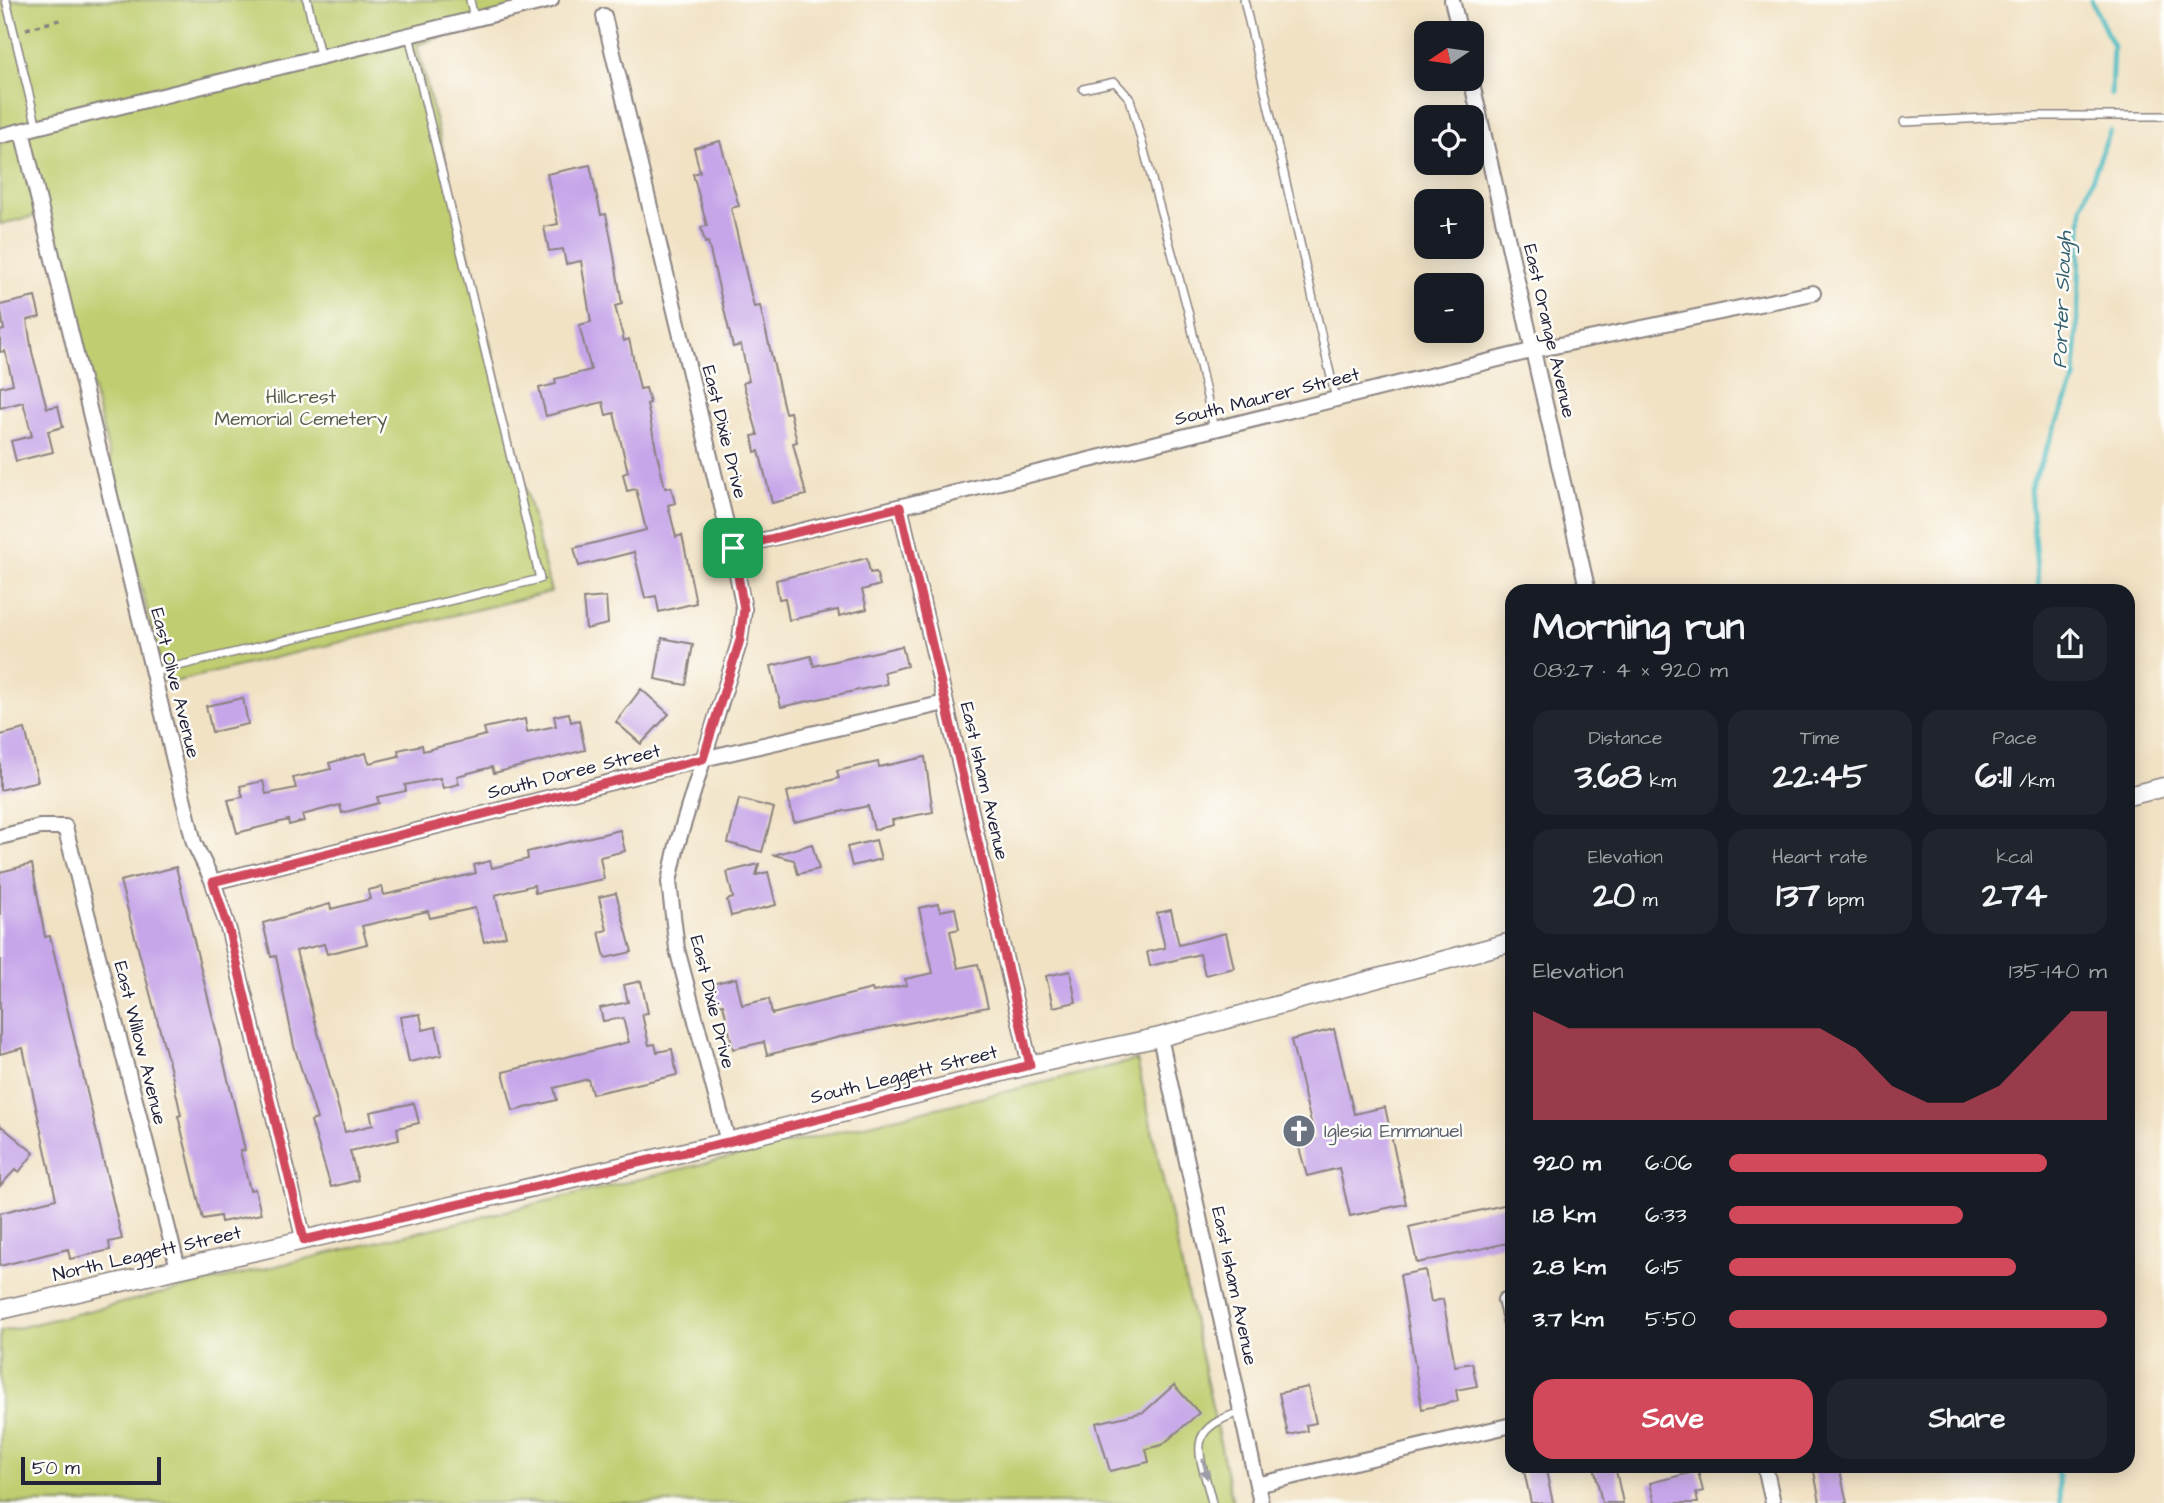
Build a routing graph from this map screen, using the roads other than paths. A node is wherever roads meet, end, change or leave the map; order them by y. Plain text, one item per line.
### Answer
1 (6, 0) edge
2 (307, 0) edge
3 (470, 0) edge
4 (551, 0) edge
5 (1244, 0) edge
6 (1452, 0) edge
7 (604, 16) dead end
8 (474, 18) junction
9 (1457, 21) edge
10 (408, 33) junction
11 (320, 55) junction
12 (1083, 89) dead end
13 (1474, 91) edge
14 (2164, 116) edge
15 (1904, 122) dead end
16 (37, 127) junction
17 (22, 131) junction
18 (0, 136) edge
19 (1813, 293) dead end
20 (1535, 351) junction
21 (1336, 399) junction
22 (1214, 429) junction
23 (900, 507) junction
24 (733, 548) junction
25 (1586, 584) edge
26 (152, 672) junction
27 (946, 703) junction
28 (703, 759) junction
29 (2164, 787) edge
30 (2135, 794) edge
31 (0, 836) edge
32 (213, 882) junction
33 (1505, 944) edge
34 (1160, 1037) junction
35 (1030, 1065) junction
36 (728, 1142) junction
37 (304, 1240) junction
38 (178, 1268) junction
39 (0, 1310) edge
40 (1242, 1412) junction
41 (1505, 1427) edge
42 (1767, 1473) edge
43 (1257, 1485) junction
44 (1212, 1503) edge
45 (1261, 1503) edge
46 (1773, 1503) edge

1 - 16 lane
2 - 11 lane
3 - 8 lane
4 - 8 street
5 - 21 lane
6 - 9 street
7 - 24 street, East Dixie Drive
8 - 10 street
10 - 11 street
10 - 26 lane
11 - 16 street
12 - 22 lane
13 - 20 street, East Orange Avenue
14 - 15 lane
16 - 17 street
17 - 18 street
17 - 26 street, East Olive Avenue
19 - 20 street, South Maurer Street
20 - 21 street, South Maurer Street
20 - 25 street, East Orange Avenue
21 - 22 street, South Maurer Street
22 - 23 street, South Maurer Street
23 - 24 street, South Maurer Street
23 - 27 street, East Isham Avenue
24 - 28 street, East Dixie Drive
26 - 32 street, East Olive Avenue
27 - 28 street, South Doree Street
27 - 35 street, East Isham Avenue
28 - 32 street, South Doree Street
28 - 36 street, East Dixie Drive
29 - 30 street
31 - 38 street, East Willow Avenue
32 - 37 street, East Olive Avenue
33 - 34 street, South Leggett Street
34 - 35 street, South Leggett Street
34 - 40 street, East Isham Avenue
35 - 36 street, South Leggett Street
36 - 37 street, South Leggett Street
37 - 38 street, North Leggett Street
38 - 39 street, North Leggett Street
40 - 43 street, East Isham Avenue
40 -> 44 lane
41 - 43 street
42 - 46 street
43 - 45 street, East Isham Avenue

